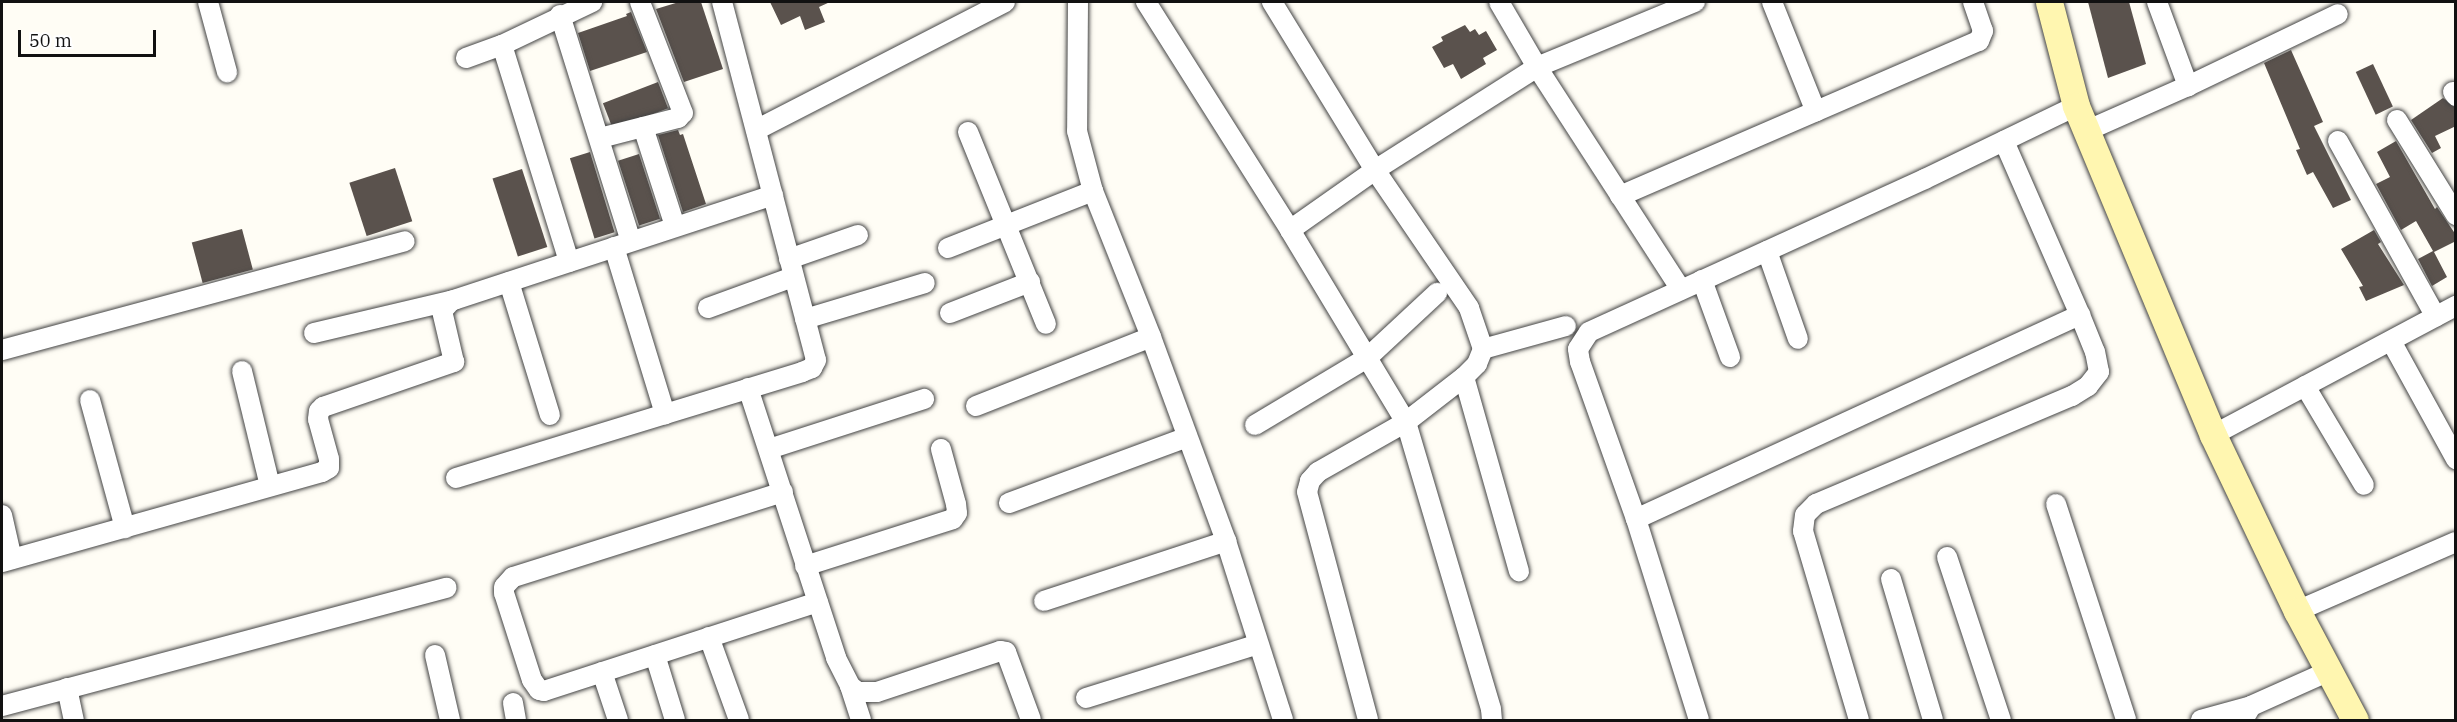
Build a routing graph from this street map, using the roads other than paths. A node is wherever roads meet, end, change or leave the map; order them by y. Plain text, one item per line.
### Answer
1 (208, 2) edge
2 (592, 2) edge
3 (640, 2) edge
4 (722, 2) edge
5 (1005, 2) edge
6 (1078, 2) edge
7 (1146, 2) edge
8 (1272, 2) edge
9 (1499, 2) edge
10 (1695, 2) edge
11 (1772, 2) edge
12 (1973, 2) edge
13 (2049, 2) edge
14 (2157, 2) edge
15 (2337, 14) dead end
16 (560, 15) junction
17 (502, 45) junction
18 (466, 57) dead end
19 (1537, 67) junction
20 (227, 72) dead end
21 (2188, 86) junction
22 (2076, 106) junction
23 (1816, 112) junction
24 (2397, 120) dead end
25 (643, 127) junction
26 (756, 130) junction
27 (2086, 131) junction
28 (968, 132) dead end
29 (600, 138) junction
30 (2004, 141) junction
31 (2338, 141) dead end
32 (1375, 170) junction
33 (1092, 191) junction
34 (773, 195) junction
35 (1620, 196) junction
36 (2456, 215) edge
37 (1007, 224) junction
38 (675, 226) junction
39 (1290, 230) junction
40 (858, 235) dead end
41 (405, 241) dead end
42 (623, 244) junction
43 (948, 248) dead end
44 (1767, 251) junction
45 (569, 262) junction
46 (791, 268) junction
47 (1702, 280) junction
48 (509, 282) junction
49 (1030, 282) junction
50 (925, 283) dead end
51 (1681, 290) junction
52 (1437, 293) dead end
53 (457, 299) junction
54 (2456, 306) edge
55 (708, 308) dead end
56 (950, 313) dead end
57 (2080, 315) junction
58 (2436, 317) junction
59 (805, 319) junction
60 (1046, 324) dead end
61 (1566, 326) dead end
62 (314, 333) dead end
63 (1151, 337) junction
64 (1798, 339) dead end
65 (2391, 341) junction
66 (3, 344) edge
67 (1483, 349) junction
68 (1731, 357) dead end
69 (1367, 358) junction
70 (242, 371) dead end
71 (1464, 377) junction
72 (2305, 386) junction
73 (748, 388) junction
74 (924, 399) dead end
75 (90, 400) dead end
76 (976, 406) dead end
77 (665, 414) junction
78 (550, 415) dead end
79 (1406, 422) junction
80 (1255, 425) dead end
81 (2213, 435) junction
82 (1187, 437) junction
83 (769, 449) junction
84 (941, 449) dead end
85 (2456, 459) edge
86 (456, 478) dead end
87 (2364, 485) dead end
88 (270, 486) junction
89 (783, 492) junction
90 (1009, 503) dead end
91 (2056, 504) dead end
92 (2, 515) edge
93 (1636, 519) junction
94 (125, 528) junction
95 (1226, 542) junction
96 (2456, 542) edge
97 (1947, 557) dead end
98 (7, 561) edge
99 (805, 566) junction
100 (1519, 571) dead end
101 (1891, 579) dead end
102 (447, 588) dead end
103 (818, 602) junction
104 (1044, 602) dead end
105 (2297, 610) junction
106 (709, 637) junction
107 (1258, 644) junction
108 (435, 655) dead end
109 (656, 655) junction
110 (602, 672) junction
111 (2327, 672) junction
112 (849, 686) junction
113 (67, 688) junction
114 (1086, 698) dead end
115 (2, 706) edge
116 (2247, 713) edge
117 (74, 720) edge
118 (446, 720) edge
119 (618, 720) edge
120 (675, 720) edge
121 (739, 720) edge
122 (861, 720) edge
123 (1030, 720) edge
124 (1283, 720) edge
125 (1368, 720) edge
126 (1492, 720) edge
127 (1699, 720) edge
128 (1858, 720) edge
129 (1933, 720) edge
130 (2001, 720) edge
131 (2127, 720) edge
132 (2201, 720) edge
133 (2355, 720) edge

1 - 20 street
2 - 16 street
3 - 25 street
4 - 26 street
5 - 26 street
6 - 33 street
7 - 39 street
8 - 32 street
9 - 19 street
10 - 19 street
11 - 23 street
12 - 23 street
13 - 22 main road
14 - 21 street
15 - 21 street
16 - 17 street
16 - 29 street
17 - 18 street
17 - 45 street
19 - 32 street
19 - 35 street
21 - 27 street
22 - 27 main road
22 - 30 street
23 - 35 street
24 - 36 street
25 - 29 street
25 - 38 street
26 - 34 street
27 - 81 main road
28 - 37 street
29 - 42 street
30 - 44 street
30 - 57 street
31 - 58 street
32 - 39 street
32 - 67 street
33 - 37 street
33 - 63 street
34 - 38 street
34 - 46 street
35 - 51 street
37 - 43 street
37 - 49 street
38 - 42 street
39 - 69 street
40 - 46 street
41 - 66 street
42 - 45 street
42 - 77 street
44 - 47 street
44 - 64 street
45 - 48 street
46 - 55 street
46 - 59 street
47 - 51 street
47 - 68 street
48 - 53 street
48 - 78 street
49 - 56 street
49 - 60 street
50 - 59 street
51 - 93 street
52 - 69 street
53 - 62 street
53 - 88 street
54 - 58 street
57 - 93 street
57 - 128 street
58 - 65 street
59 - 73 street
61 - 67 street
63 - 76 street
63 - 82 street
65 - 72 street
65 - 85 street
67 - 71 street
69 - 79 street
69 - 80 street
70 - 88 street
71 - 79 street
71 - 100 street
72 - 81 street
72 - 87 street
73 - 77 street
73 - 83 street
74 - 83 street
75 - 94 street
77 - 86 street
79 - 125 street
79 - 126 street
81 - 105 main road
82 - 90 street
82 - 95 street
83 - 89 street
84 - 99 street
88 - 94 street
89 - 99 street
89 - 110 street
91 - 131 street
92 - 98 street
93 - 127 street
94 - 98 street
95 - 104 street
95 - 107 street
96 - 105 street
97 - 130 street
99 - 103 street
101 - 129 street
102 - 113 street
103 - 106 street
103 - 112 street
105 - 111 main road
106 - 109 street
106 - 121 street
107 - 114 street
107 - 124 street
108 - 118 street
109 - 110 street
109 - 120 street
110 - 119 street
111 - 116 street
111 - 133 main road
112 - 122 street
112 - 123 street
113 - 115 street
113 - 117 street
116 - 132 street

